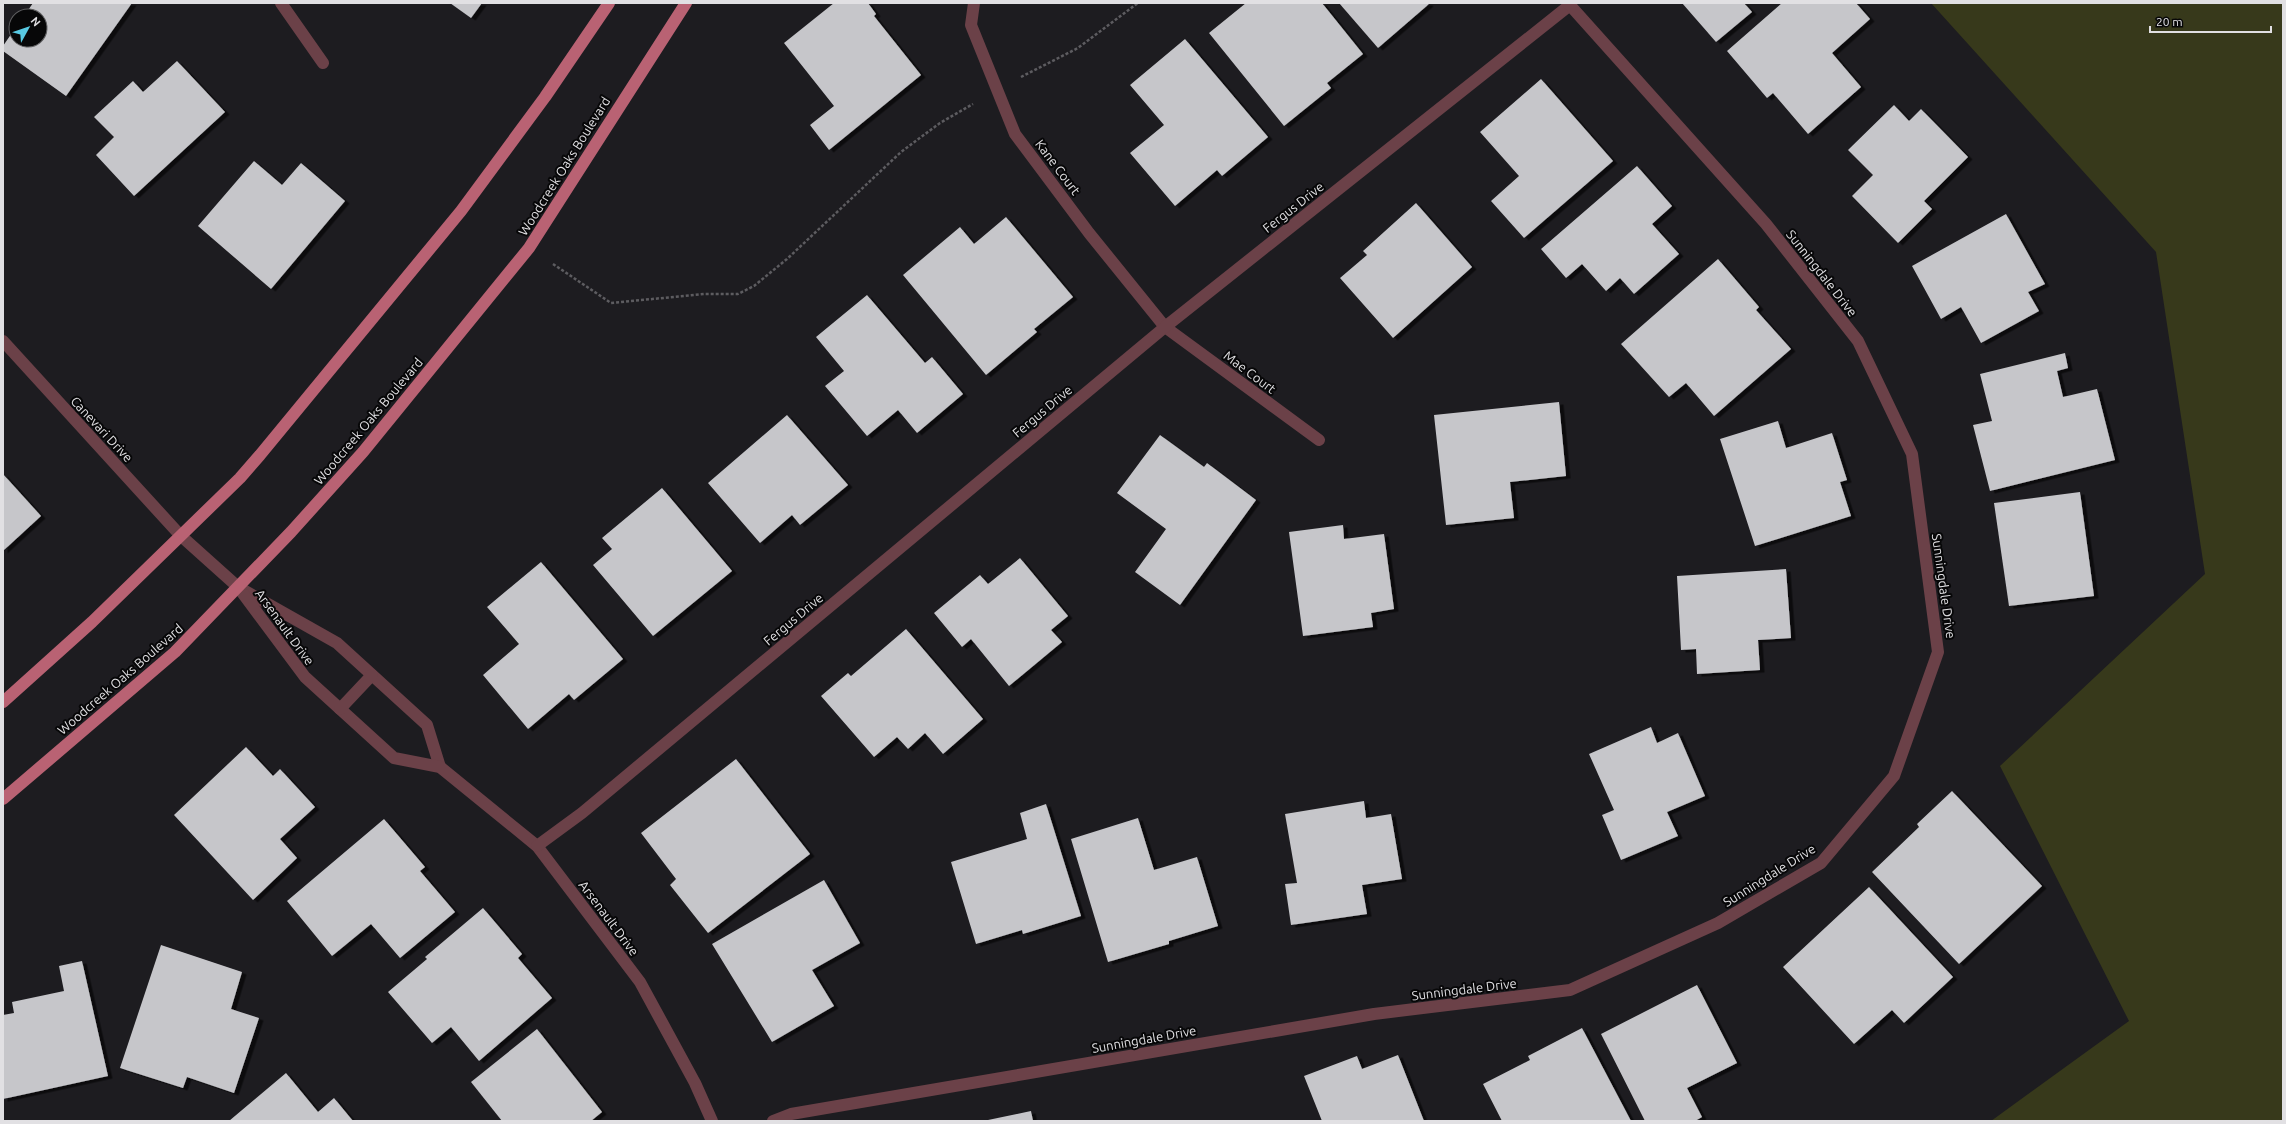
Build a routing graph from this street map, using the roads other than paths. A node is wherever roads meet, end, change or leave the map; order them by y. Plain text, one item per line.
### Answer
1 (281, 3) edge
2 (609, 3) edge
3 (686, 3) edge
4 (974, 3) edge
5 (1569, 4) edge
6 (323, 63) dead end
7 (1165, 327) junction
8 (3, 341) edge
9 (1319, 440) dead end
10 (180, 535) junction
11 (238, 587) junction
12 (372, 675) junction
13 (3, 702) edge
14 (340, 709) junction
15 (440, 767) junction
16 (3, 798) edge
17 (537, 846) junction
18 (712, 1121) edge
19 (773, 1121) edge

1 - 6 street
2 - 10 main road
3 - 11 main road, Woodcreek Oaks Boulevard
4 - 7 street, Kane Court
5 - 7 street, Fergus Drive
5 - 19 street, Sunningdale Drive
7 - 9 street, Mae Court
7 - 17 street, Fergus Drive
8 - 10 street, Canevari Drive
10 - 11 street, Canevari Drive
10 - 13 main road
11 - 12 street, Arsenault Drive
11 - 14 street, Arsenault Drive
11 - 16 main road, Woodcreek Oaks Boulevard
12 - 14 street
12 - 15 street, Arsenault Drive
14 - 15 street, Arsenault Drive
15 - 17 street, Arsenault Drive
17 - 18 street, Arsenault Drive

